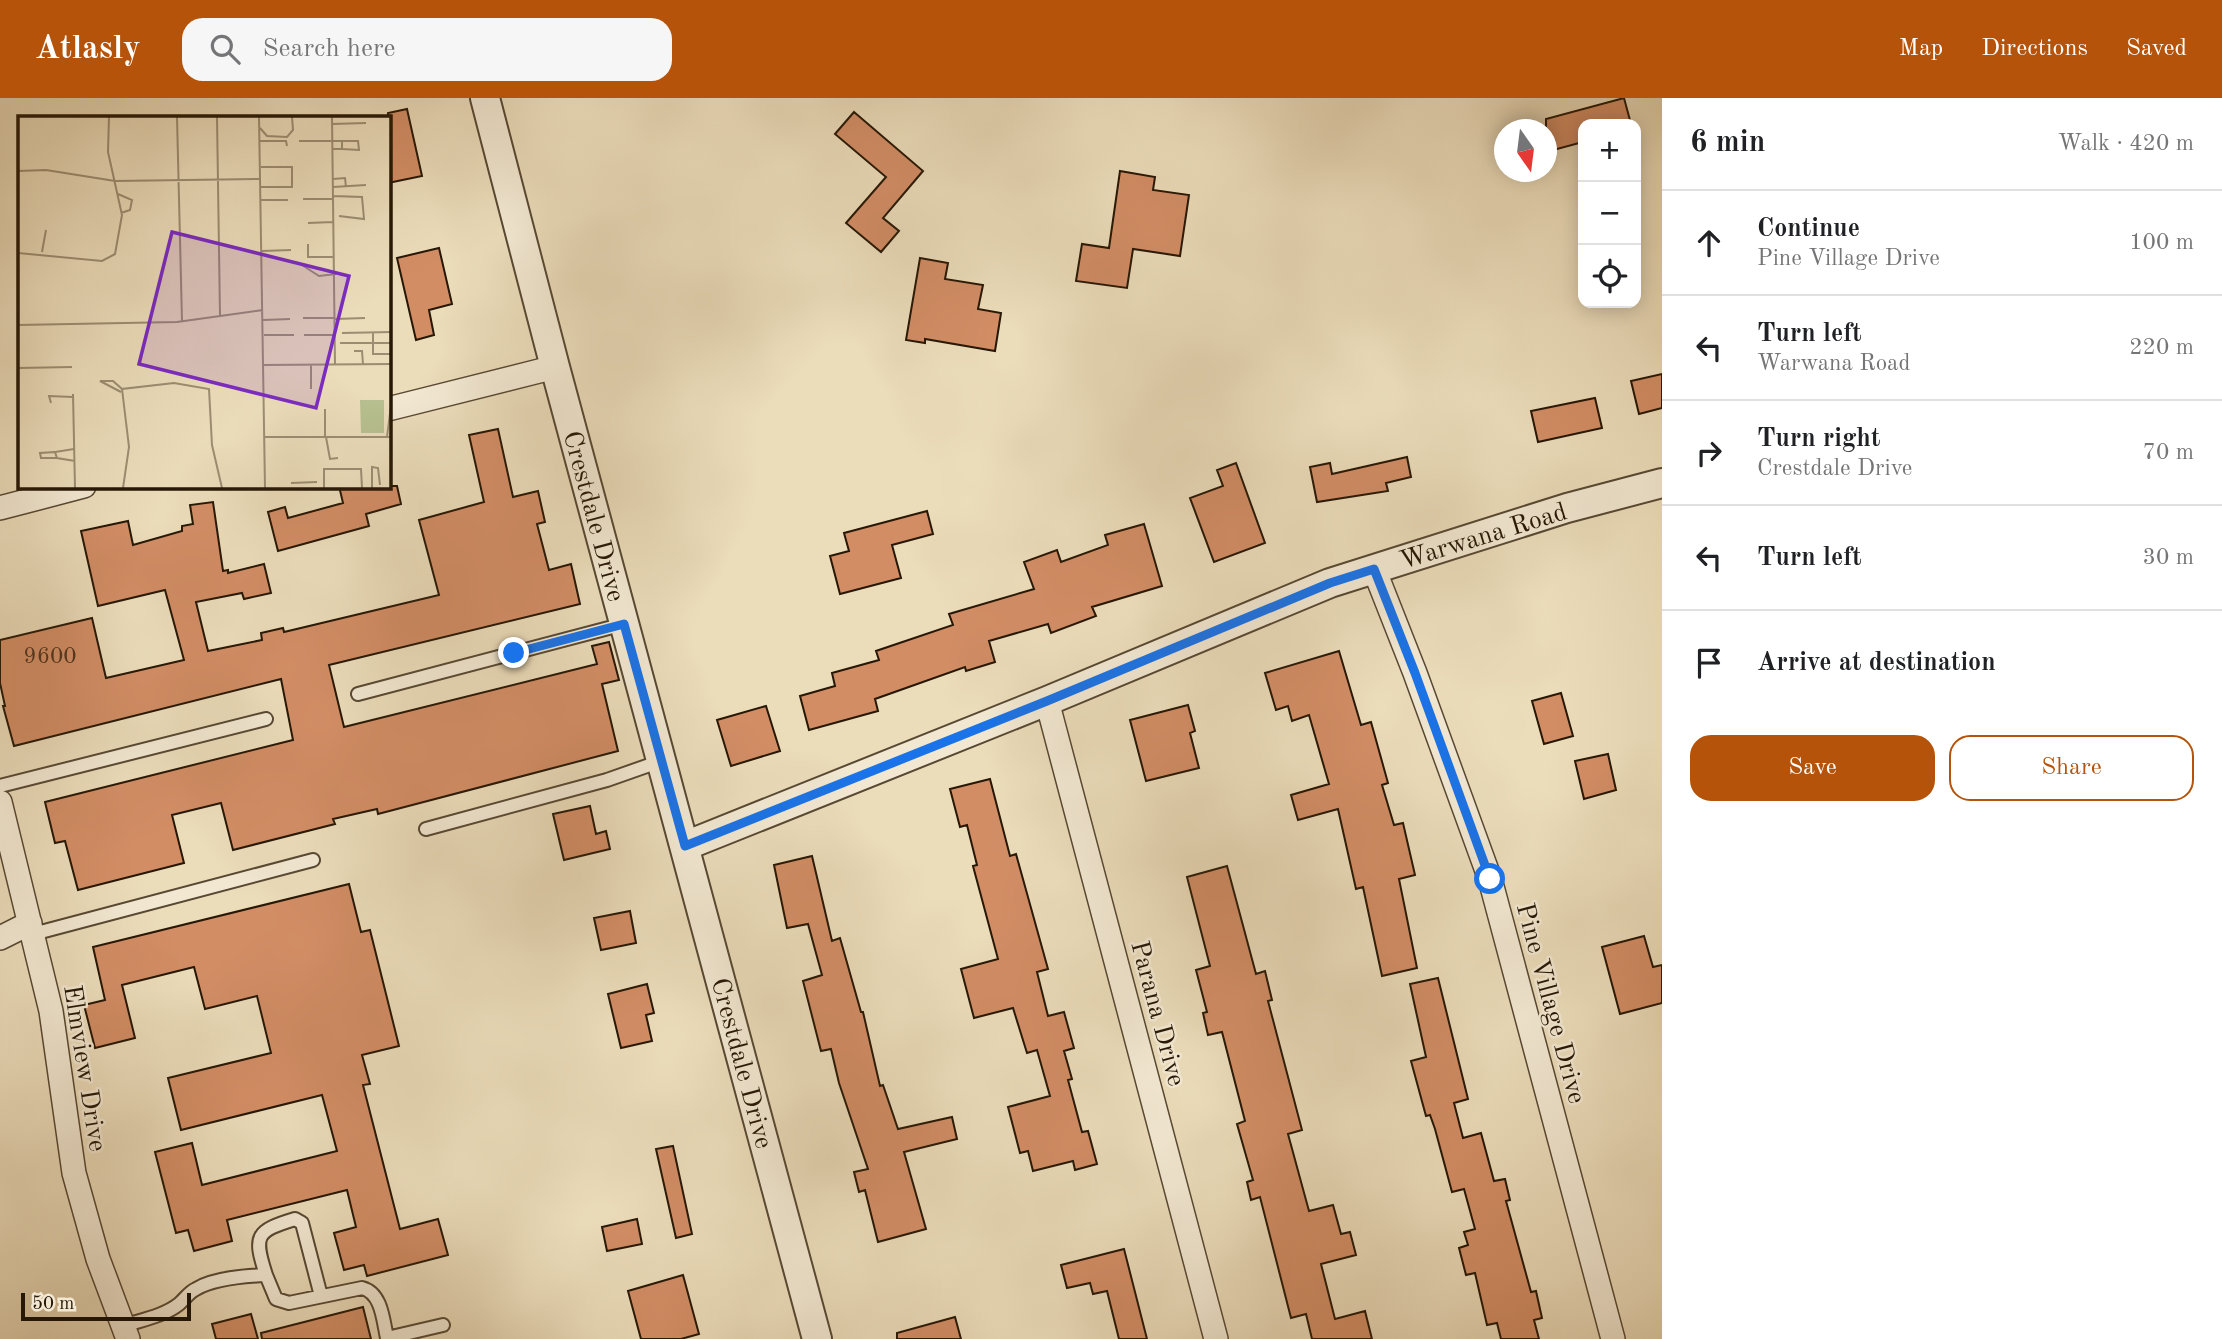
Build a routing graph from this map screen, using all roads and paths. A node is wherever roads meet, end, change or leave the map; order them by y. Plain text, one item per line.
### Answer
1 (485, 98) edge
2 (555, 367) junction
3 (390, 408) edge
4 (1662, 483) edge
5 (76, 488) edge
6 (0, 508) edge
7 (1374, 569) junction
8 (624, 624) junction
9 (358, 694) dead end
10 (1047, 701) junction
11 (266, 719) dead end
12 (661, 761) junction
13 (0, 786) edge
14 (0, 802) edge
15 (426, 829) dead end
16 (685, 846) junction
17 (313, 860) dead end
18 (32, 928) junction
19 (0, 939) edge
20 (266, 1275) junction
21 (321, 1296) junction
22 (443, 1325) dead end
23 (125, 1332) edge
24 (817, 1339) edge
25 (1216, 1339) edge
26 (1614, 1339) edge

1 - 2 street, Crestdale Drive
2 - 3 street
2 - 8 street, Crestdale Drive
4 - 7 street, Warwana Road
5 - 6 street
7 - 10 street, Warwana Road
7 - 26 street, Pine Village Drive
8 - 9 lane
8 - 12 street, Crestdale Drive
10 - 16 street, Warwana Road
10 - 25 street, Parana Drive
11 - 13 lane
12 - 15 lane
12 - 16 street, Crestdale Drive
14 - 18 street, Elmview Drive
16 - 24 street, Crestdale Drive
17 - 18 lane
18 - 19 street
18 - 23 street, Elmview Drive
20 - 21 lane
20 - 21 lane
20 - 23 lane
21 - 22 lane

